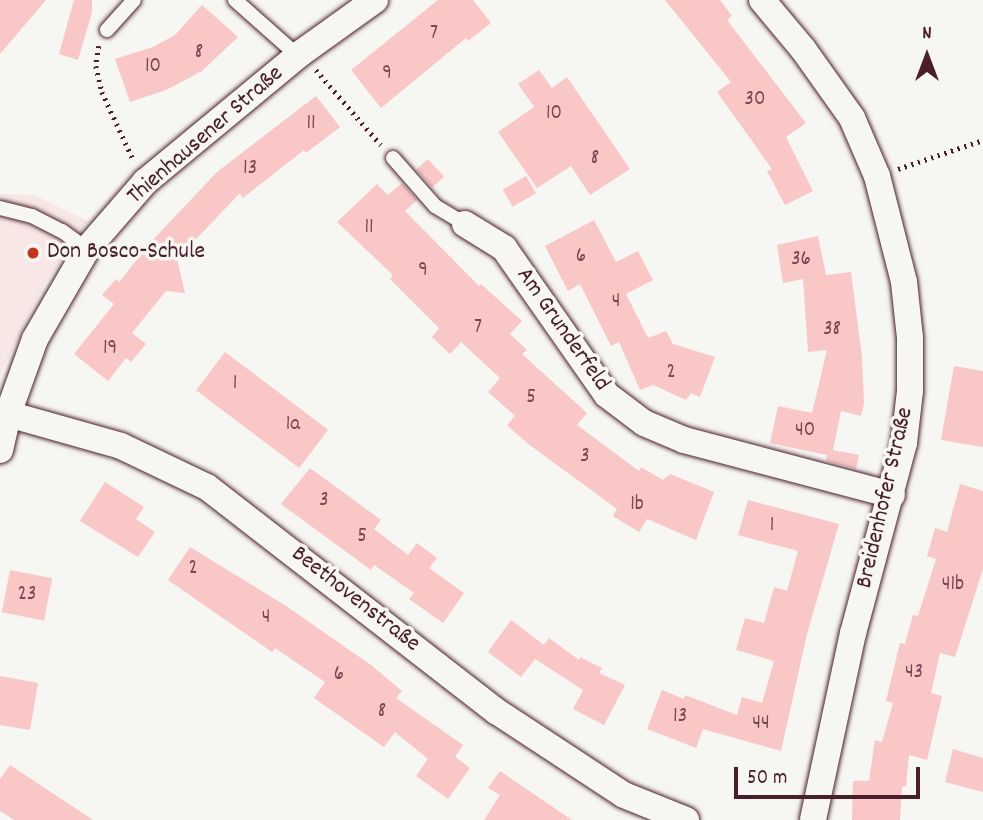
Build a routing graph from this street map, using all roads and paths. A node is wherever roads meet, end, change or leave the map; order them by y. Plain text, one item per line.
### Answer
1 (134, 0) edge
2 (235, 0) edge
3 (375, 0) edge
4 (762, 0) edge
5 (107, 30) joint
6 (300, 55) junction
7 (983, 139) edge
8 (393, 158) joint
9 (877, 176) junction
10 (145, 182) junction
11 (0, 208) edge
12 (465, 225) joint
13 (88, 249) junction
14 (8, 414) junction
15 (0, 450) edge
16 (892, 495) junction
17 (686, 820) edge
18 (813, 820) edge

1 - 5 lane
2 - 6 lane
3 - 6 street, Thienhausener Straße
4 - 9 street, Breidenhofer Straße
5 - 10 path
6 - 8 path
6 - 10 street, Thienhausener Straße
7 - 9 path
8 - 12 lane, Am Grunderfeld
9 - 16 street, Breidenhofer Straße
10 - 13 street, Thienhausener Straße
11 - 13 lane
12 - 16 street, Am Grunderfeld
13 - 14 street, Thienhausener Straße
14 - 15 street, Thienhausener Straße
14 - 17 street, Beethovenstraße
16 - 18 street, Breidenhofer Straße

